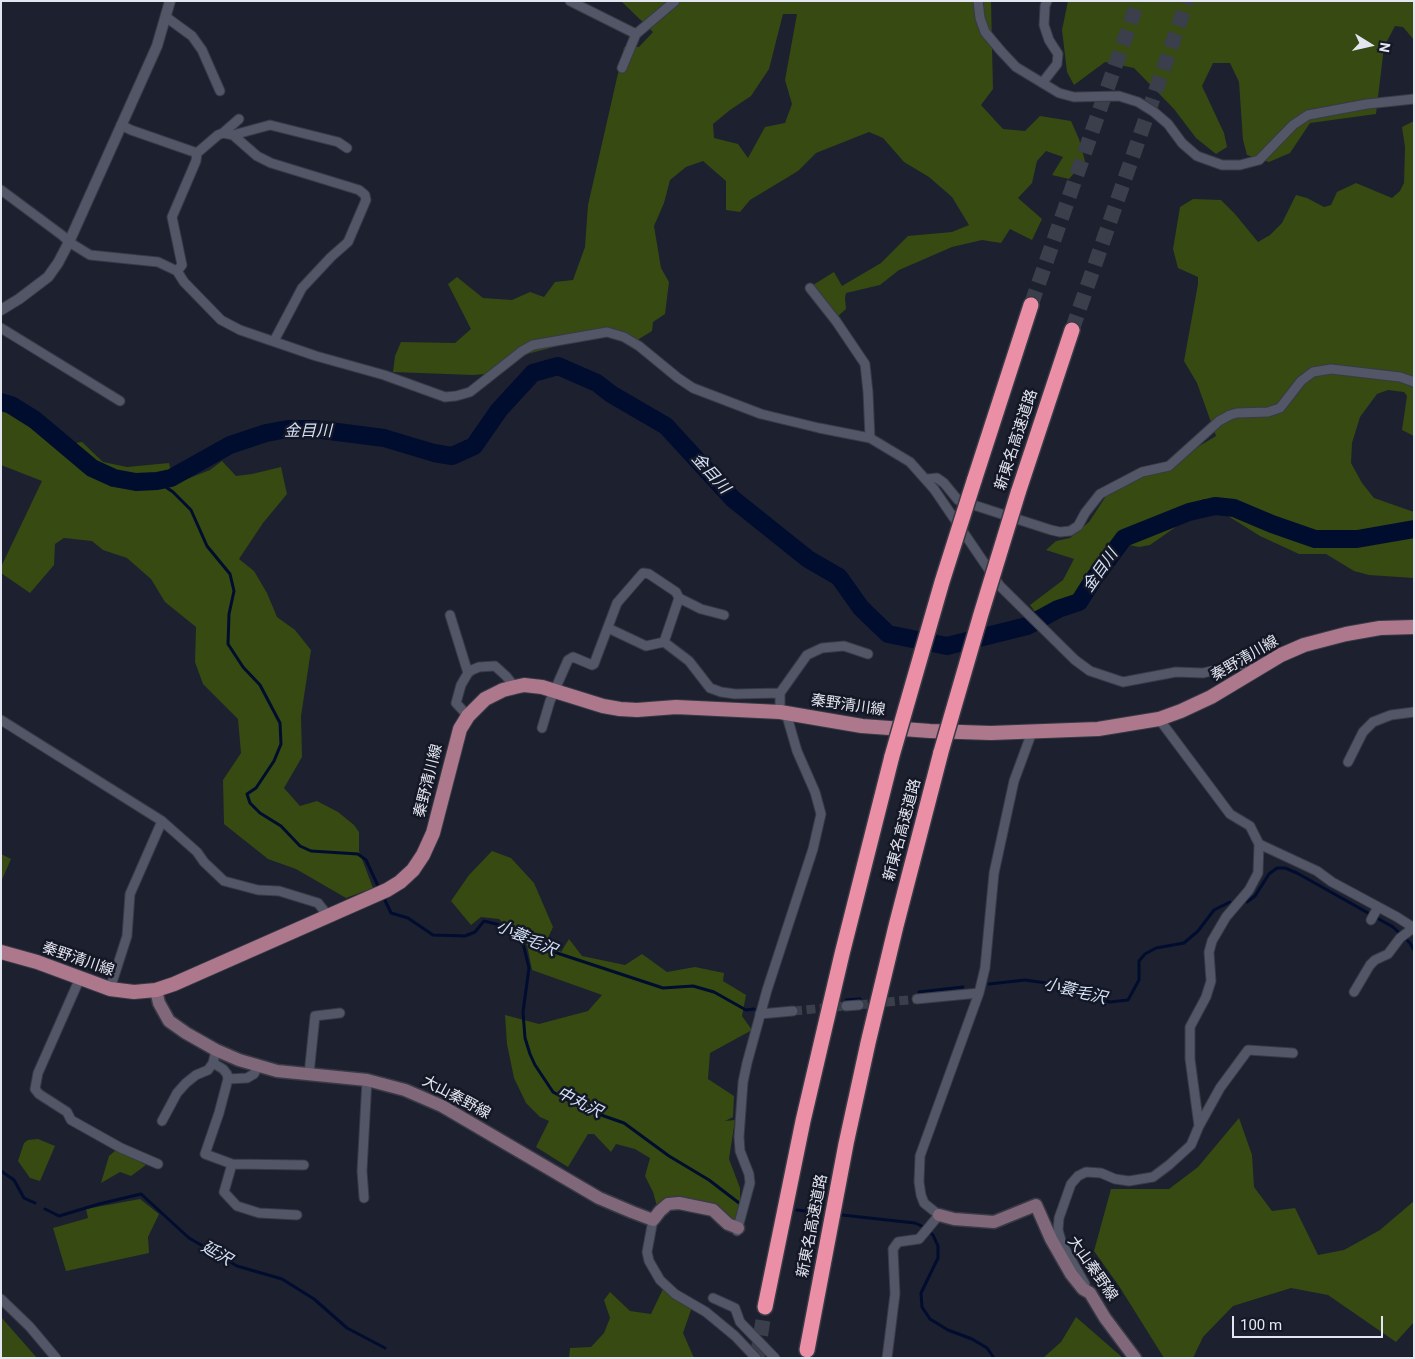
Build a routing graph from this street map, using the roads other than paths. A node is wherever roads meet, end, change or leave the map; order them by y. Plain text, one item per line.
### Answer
1 (170, 1) edge
2 (570, 1) edge
3 (675, 1) edge
4 (978, 1) edge
5 (1047, 1) edge
6 (166, 17) junction
7 (636, 34) junction
8 (622, 68) dead end
9 (1043, 82) junction
10 (220, 91) dead end
11 (1414, 100) edge
12 (239, 119) dead end
13 (121, 125) junction
14 (222, 133) junction
15 (233, 135) junction
16 (347, 148) dead end
17 (197, 153) junction
18 (1, 190) edge
19 (69, 242) junction
20 (177, 270) junction
21 (810, 288) dead end
22 (1032, 305) tunnel mouth
23 (1, 310) edge
24 (1, 328) edge
25 (1072, 330) tunnel mouth
26 (274, 341) junction
27 (1414, 382) edge
28 (120, 401) dead end
29 (870, 438) junction
30 (927, 479) junction
31 (679, 598) junction
32 (450, 615) dead end
33 (724, 615) dead end
34 (608, 628) junction
35 (1414, 628) edge
36 (664, 642) junction
37 (868, 654) dead end
38 (1255, 670) junction
39 (468, 673) junction
40 (515, 687) junction
41 (555, 691) junction
42 (780, 692) junction
43 (1414, 712) edge
44 (783, 713) junction
45 (468, 716) junction
46 (1159, 719) junction
47 (1, 720) edge
48 (542, 728) dead end
49 (1032, 732) junction
50 (1348, 762) dead end
51 (162, 821) junction
52 (1259, 844) junction
53 (1378, 909) junction
54 (329, 917) junction
55 (1371, 920) dead end
56 (1413, 928) edge
57 (1, 952) edge
58 (80, 978) junction
59 (110, 989) junction
60 (156, 990) junction
61 (1354, 992) dead end
62 (980, 993) junction
63 (917, 999) tunnel mouth
64 (859, 1004) tunnel mouth
65 (846, 1006) tunnel mouth
66 (793, 1011) tunnel mouth
67 (340, 1013) dead end
68 (760, 1014) junction
69 (216, 1050) junction
70 (1292, 1053) dead end
71 (212, 1063) junction
72 (258, 1066) junction
73 (308, 1074) junction
74 (228, 1079) junction
75 (367, 1080) junction
76 (162, 1121) dead end
77 (1199, 1126) junction
78 (158, 1164) dead end
79 (232, 1164) junction
80 (304, 1165) dead end
81 (364, 1198) dead end
82 (297, 1215) dead end
83 (653, 1220) junction
84 (935, 1220) junction
85 (738, 1230) joint
86 (1090, 1293) junction
87 (713, 1298) dead end
88 (1, 1299) edge
89 (765, 1307) tunnel mouth
90 (807, 1350) dead end
91 (56, 1358) edge
92 (756, 1358) edge
93 (775, 1358) edge
94 (887, 1358) edge
95 (1134, 1358) edge

1 - 6 street
2 - 7 street
3 - 7 street
4 - 9 street
5 - 9 street
6 - 10 street
6 - 13 street
7 - 8 street
9 - 11 street
12 - 14 street
13 - 17 street
13 - 19 street
14 - 15 street
14 - 17 street
15 - 16 street
15 - 26 street
17 - 20 street
18 - 19 street
19 - 20 street
19 - 23 street
20 - 26 street
21 - 29 street
22 - 89 highway, 新東名高速道路, bridge
24 - 28 street
25 - 90 highway, 新東名高速道路, bridge
26 - 29 street
27 - 30 street
29 - 30 street
30 - 38 street
31 - 33 street
31 - 34 street
31 - 36 street
32 - 39 street
34 - 36 street
34 - 41 street
35 - 38 main road, 秦野清川線
36 - 42 street
37 - 42 street
38 - 46 main road, 秦野清川線
39 - 40 street
39 - 45 street
40 - 41 main road, 秦野清川線
40 - 45 main road, 秦野清川線
41 - 44 main road, 秦野清川線
41 - 48 street
42 - 44 street
43 - 50 street
44 - 49 main road, 秦野清川線
44 - 68 street
45 - 54 main road, 秦野清川線
46 - 49 main road, 秦野清川線
46 - 52 street
47 - 51 street
49 - 62 street
51 - 54 street
51 - 59 street
52 - 53 street
52 - 77 street
53 - 55 street
53 - 56 street
54 - 60 main road, 秦野清川線
56 - 61 street
57 - 58 main road, 秦野清川線
58 - 59 main road, 秦野清川線
58 - 78 street
59 - 60 main road, 秦野清川線
60 - 69 main road, 大山秦野線
62 - 63 street
62 - 84 street
64 - 65 street
66 - 68 street
67 - 73 street
68 - 85 street
69 - 71 street
69 - 72 main road, 大山秦野線
70 - 77 street
71 - 74 street
71 - 76 street
72 - 73 main road, 大山秦野線
72 - 74 street
73 - 75 main road, 大山秦野線
74 - 79 street
75 - 81 street
75 - 83 main road, 大山秦野線
77 - 86 street
79 - 80 street
79 - 82 street
83 - 85 main road
83 - 92 street
84 - 86 main road, 大山秦野線
84 - 94 street
86 - 95 main road, 大山秦野線
87 - 93 street
88 - 91 street

